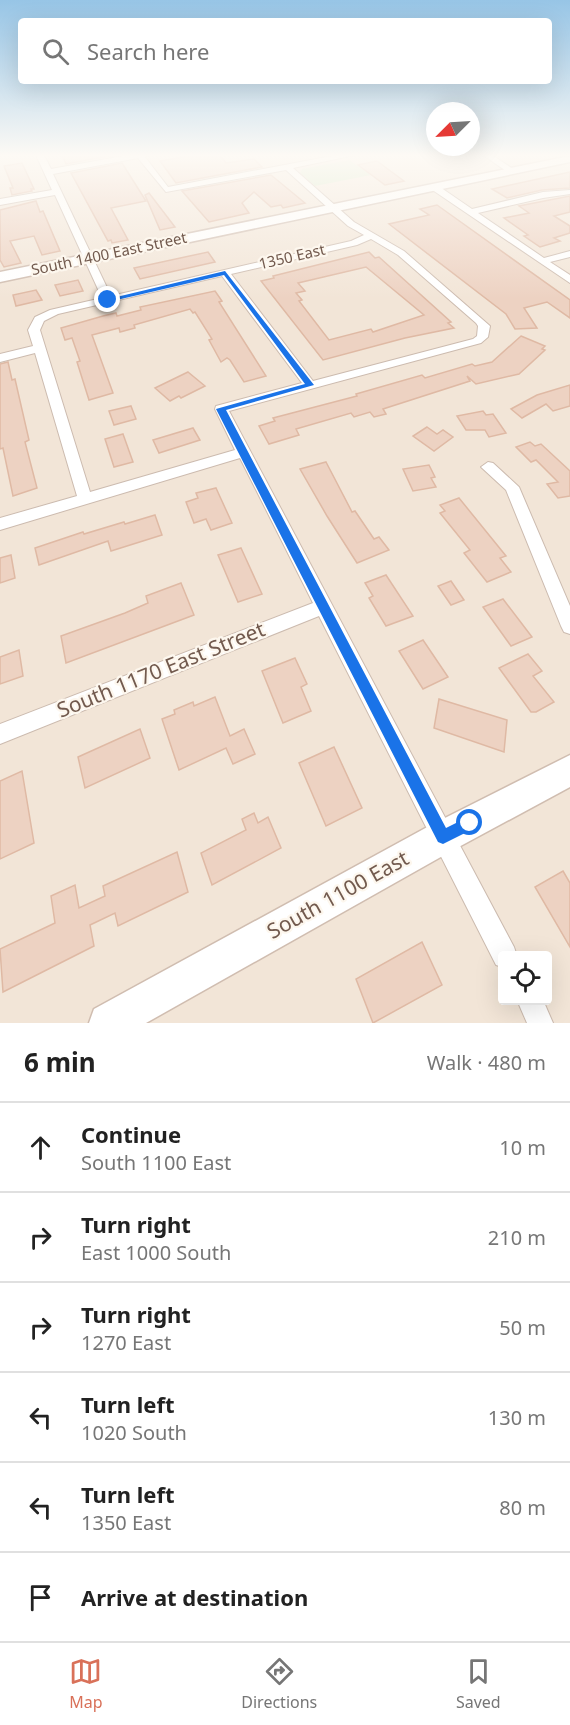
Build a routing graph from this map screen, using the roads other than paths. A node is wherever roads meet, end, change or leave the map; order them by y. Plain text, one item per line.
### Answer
1 (62, 203) edge
2 (327, 203) edge
3 (358, 203) edge
4 (457, 203) edge
5 (510, 203) edge
6 (333, 208) junction
7 (470, 212) junction
8 (371, 236) junction
9 (570, 254) edge
10 (89, 258) junction
11 (542, 261) junction
12 (225, 273) junction
13 (0, 277) edge
14 (570, 280) edge
15 (108, 300) junction
16 (40, 348) junction
17 (0, 358) edge
18 (310, 385) junction
19 (244, 452) junction
20 (488, 467) dead end
21 (85, 499) junction
22 (0, 524) edge
23 (322, 607) junction
24 (570, 626) edge
25 (0, 734) edge
26 (570, 770) edge
27 (443, 837) junction
28 (502, 951) edge
29 (531, 1005) edge
30 (108, 1023) edge
31 (540, 1023) edge

1 - 10 street
2 - 6 street
3 - 6 street, South 1400 East Street
4 - 7 street
5 - 7 street
6 - 8 street
6 - 10 street, South 1400 East Street
7 - 11 street
8 - 12 street, 1350 East
8 - 18 street
9 - 11 street
10 - 13 street, South 1400 East Street
10 - 15 street
11 - 14 street
12 - 15 street, 1350 East
12 - 18 street
15 - 16 street, 1350 East
16 - 17 street
16 - 21 street
18 - 19 street
19 - 21 street
19 - 23 street
20 - 24 street
21 - 22 street
23 - 25 street, South 1170 East Street
23 - 27 street
26 - 27 street, South 1100 East
27 - 28 street
27 - 30 street, South 1100 East
29 - 31 street

